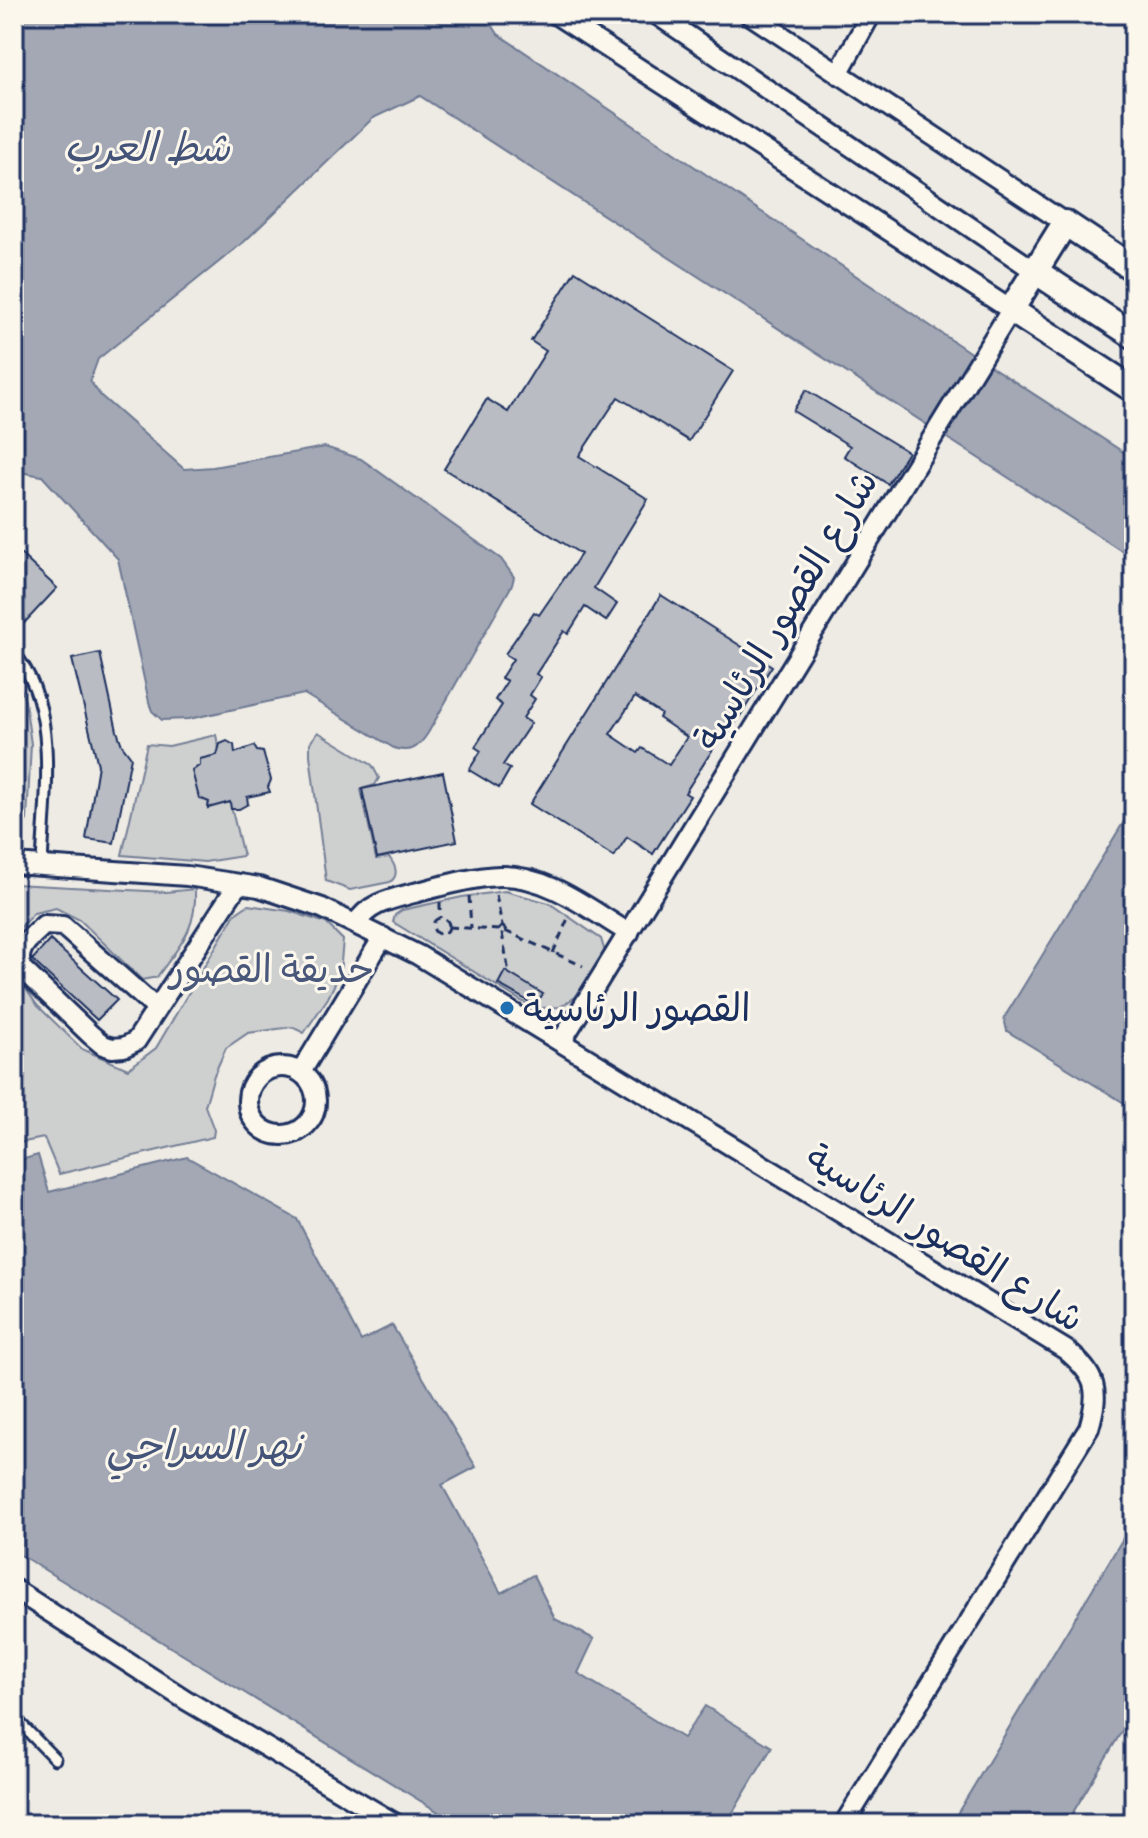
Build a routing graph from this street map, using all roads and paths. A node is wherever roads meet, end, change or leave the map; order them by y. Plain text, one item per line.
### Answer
1 (555, 14) edge
2 (656, 14) edge
3 (749, 14) edge
4 (871, 14) edge
5 (838, 74) junction
6 (1065, 223) junction
7 (1130, 259) edge
8 (1035, 271) junction
9 (1006, 318) junction
10 (1134, 336) edge
11 (1134, 390) edge
12 (14, 653) edge
13 (14, 864) edge
14 (42, 866) junction
15 (493, 877) junction
16 (467, 880) junction
17 (238, 884) junction
18 (576, 902) junction
19 (356, 924) junction
20 (449, 927) junction
21 (471, 928) junction
22 (502, 930) junction
23 (629, 933) junction
24 (383, 937) junction
25 (553, 953) junction
26 (583, 966) dead end
27 (509, 973) dead end
28 (157, 1009) junction
29 (561, 1042) junction
30 (301, 1072) dead end
31 (14, 1589) edge
32 (14, 1717) edge
33 (55, 1759) dead end
34 (396, 1824) edge
35 (844, 1824) edge

1 - 9 street
2 - 8 street
3 - 5 street
4 - 5 street
5 - 6 street
6 - 7 main road
6 - 8 main road
8 - 9 main road
8 - 10 main road
9 - 11 main road
9 - 23 street, شارع القصور الرئاسية
12 - 14 lane
13 - 14 street, شارع القصور الرئاسية
14 - 17 street, شارع القصور الرئاسية
15 - 16 street
15 - 18 street
15 - 22 path
16 - 19 street
16 - 21 path
17 - 19 street, شارع القصور الرئاسية
17 - 28 street
18 - 23 street
18 - 25 path
19 - 24 street, شارع القصور الرئاسية
20 - 20 path
20 - 21 path
21 - 22 path
22 - 25 path
22 - 27 path
23 - 29 street, شارع القصور الرئاسية
24 - 29 street, شارع القصور الرئاسية
24 - 30 street
25 - 26 path
28 - 28 street
29 - 35 street, شارع القصور الرئاسية
31 - 34 street
32 - 33 lane

